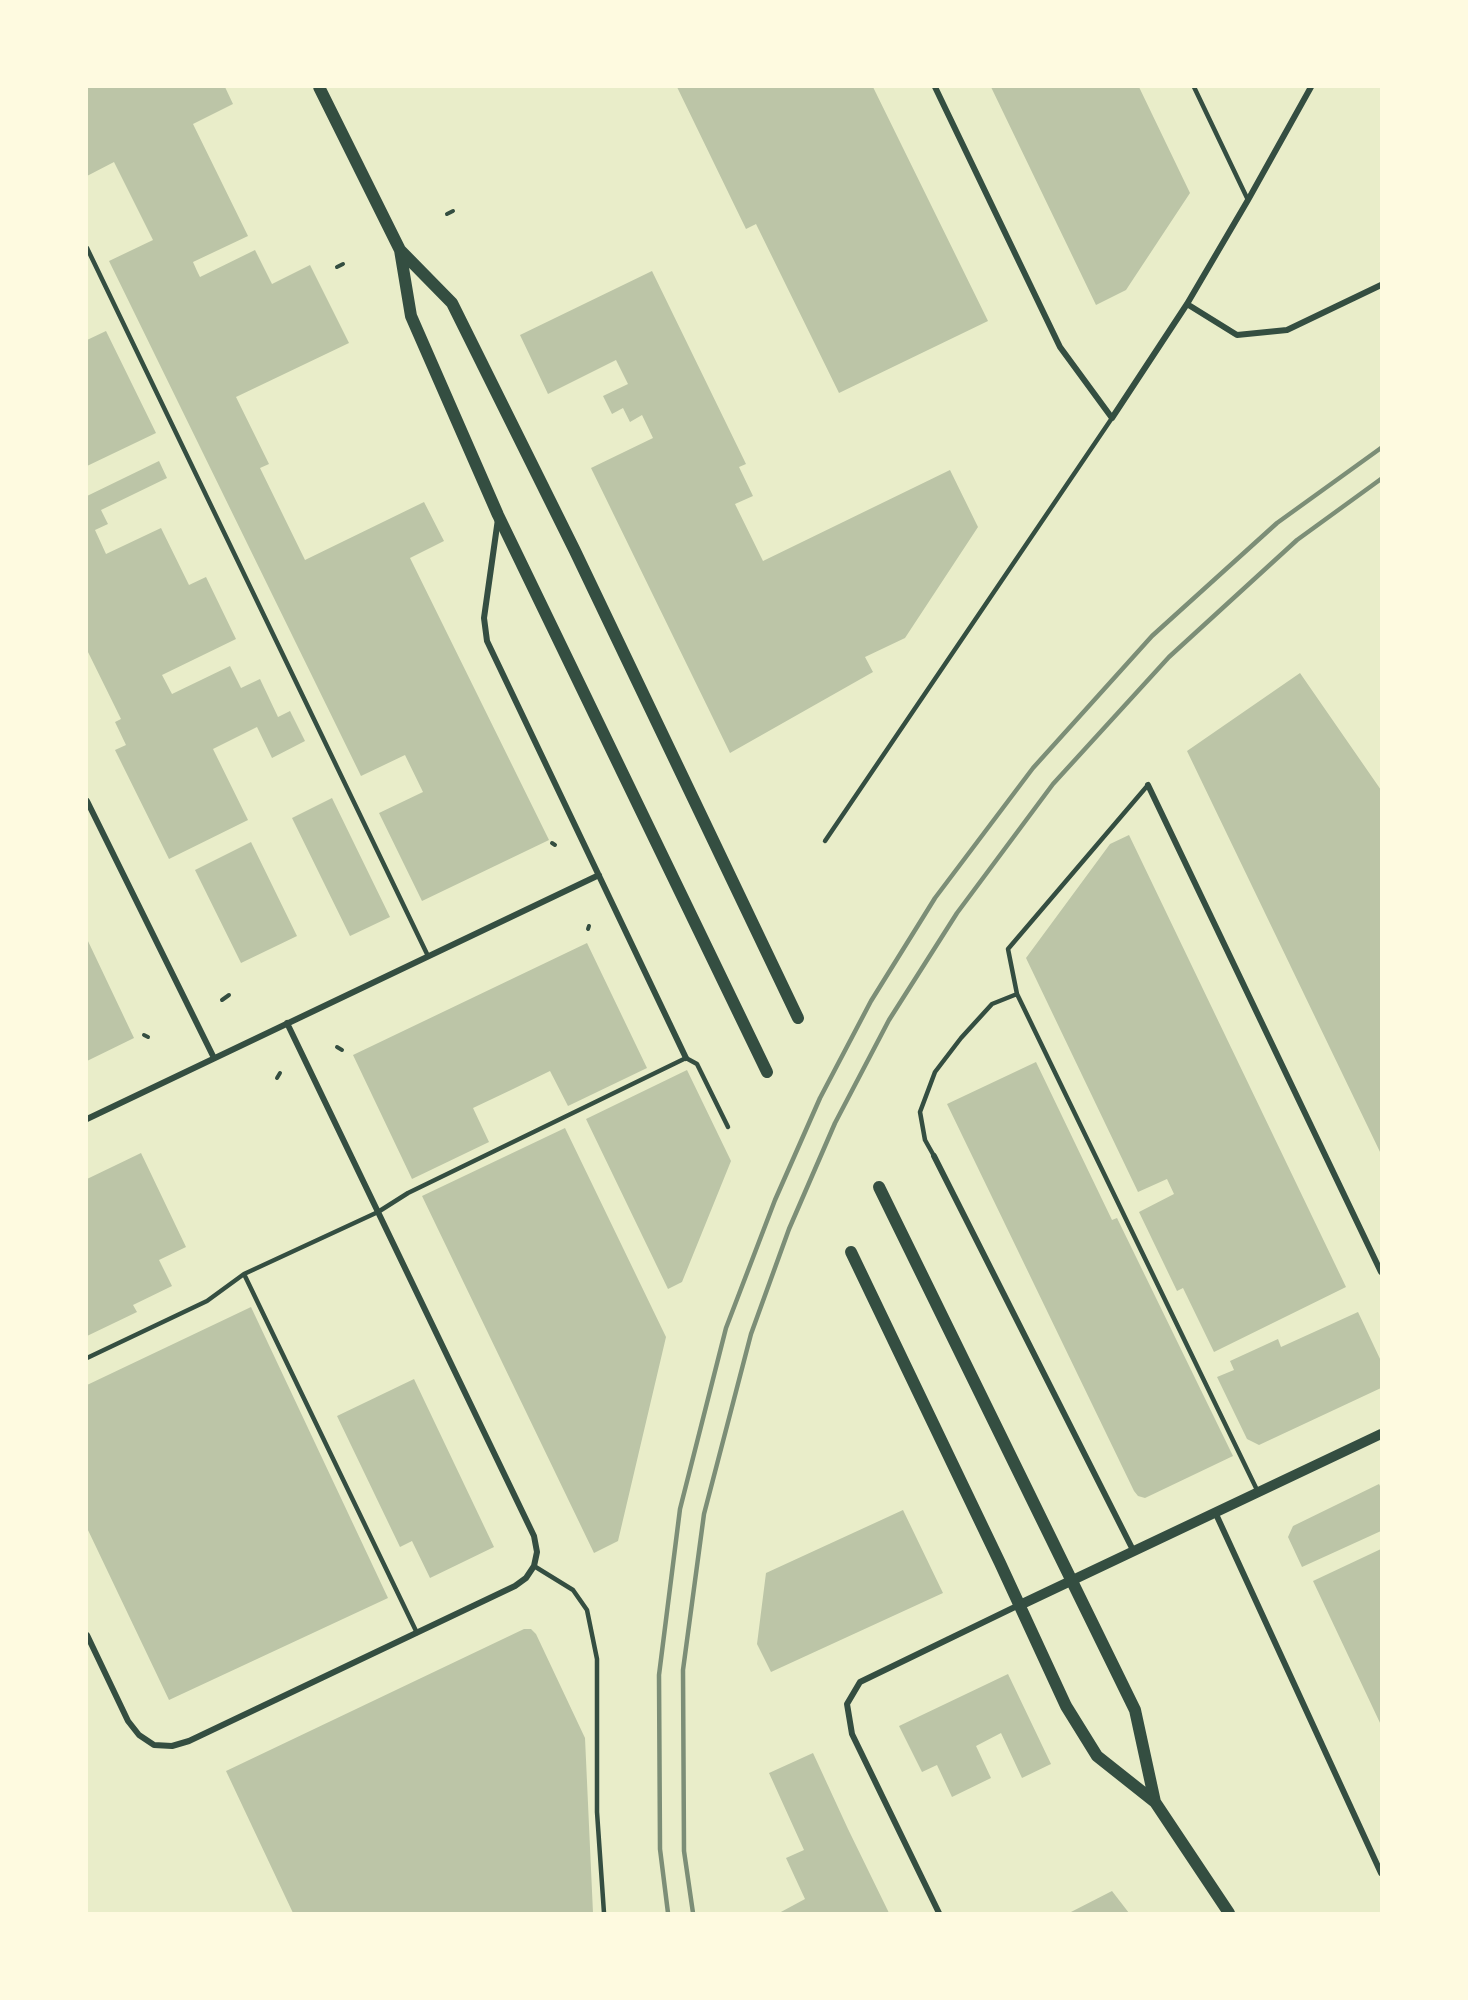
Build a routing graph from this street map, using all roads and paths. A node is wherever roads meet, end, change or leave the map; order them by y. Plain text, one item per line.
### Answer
1 (319, 87) edge
2 (935, 87) edge
3 (1194, 87) edge
4 (1311, 87) edge
5 (1248, 200) junction
6 (453, 211) dead end
7 (447, 214) dead end
8 (87, 248) edge
9 (400, 250) junction
10 (343, 264) dead end
11 (337, 267) dead end
12 (1381, 285) edge
13 (1187, 303) junction
14 (1112, 418) junction
15 (498, 515) junction
16 (1148, 785) joint
17 (87, 801) edge
18 (825, 841) dead end
19 (598, 875) junction
20 (428, 956) junction
21 (1017, 994) junction
22 (229, 995) dead end
23 (222, 1000) dead end
24 (798, 1018) dead end
25 (287, 1023) junction
26 (337, 1047) dead end
27 (342, 1050) dead end
28 (214, 1058) junction
29 (686, 1058) junction
30 (767, 1072) dead end
31 (280, 1073) dead end
32 (277, 1078) dead end
33 (87, 1119) edge
34 (728, 1126) dead end
35 (934, 1156) joint
36 (879, 1187) dead end
37 (378, 1212) junction
38 (851, 1252) dead end
39 (1381, 1272) edge
40 (244, 1274) junction
41 (87, 1358) edge
42 (1381, 1434) edge
43 (1258, 1492) junction
44 (1215, 1512) junction
45 (1132, 1550) junction
46 (534, 1566) junction
47 (1072, 1580) junction
48 (1020, 1605) junction
49 (417, 1633) junction
50 (87, 1635) edge
51 (1155, 1802) junction
52 (1381, 1873) edge
53 (604, 1913) edge
54 (939, 1913) edge
55 (1229, 1913) edge

1 - 9 main road
2 - 14 street
3 - 5 lane
4 - 5 street
5 - 13 street
6 - 7 path
8 - 20 lane
9 - 15 main road
9 - 24 main road
10 - 11 path
12 - 13 street
13 - 14 street
14 - 18 lane
15 - 19 street
15 - 30 main road
16 - 21 lane
16 - 39 street
17 - 28 street
19 - 20 street
19 - 29 street
20 - 25 street
21 - 35 lane
21 - 43 lane
22 - 23 path
25 - 28 street
25 - 37 street
26 - 27 path
28 - 33 street
29 - 34 lane
29 - 37 lane
31 - 32 path
35 - 45 street
36 - 47 main road
37 - 40 lane
37 - 46 street
38 - 48 main road
40 - 41 lane
40 - 49 lane
42 - 43 street
43 - 44 street
44 - 45 street
44 - 52 street
45 - 47 street
46 - 49 street
46 - 53 lane
47 - 48 street
47 - 51 main road
48 - 51 main road
48 - 54 street
49 - 50 street
51 - 55 main road

